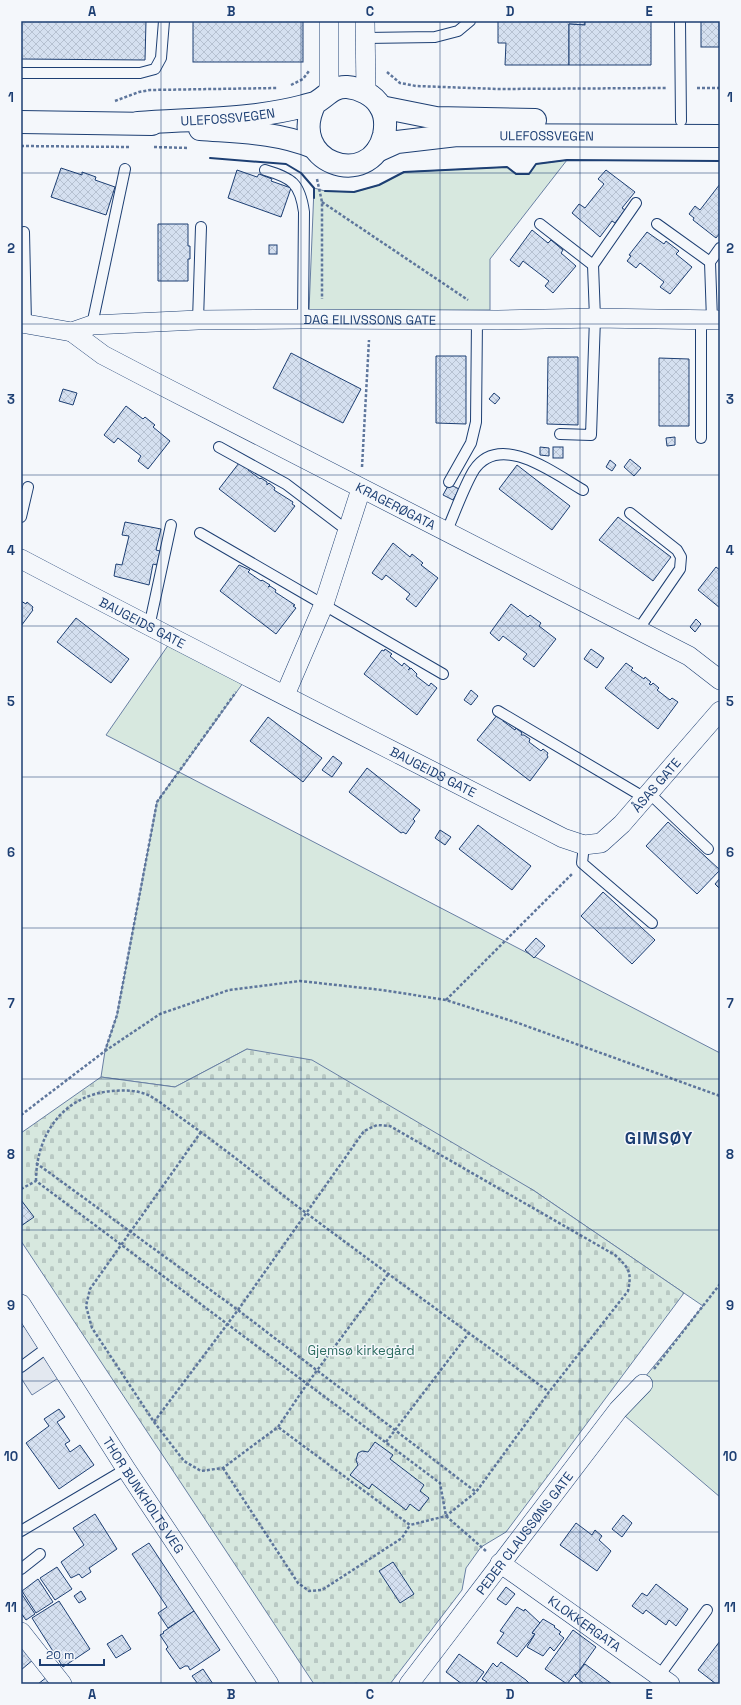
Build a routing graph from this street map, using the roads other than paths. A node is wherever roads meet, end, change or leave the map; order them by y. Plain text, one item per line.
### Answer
1 (164, 21) edge
2 (329, 21) edge
3 (470, 21) edge
4 (680, 21) edge
5 (365, 29) edge
6 (21, 72) edge
7 (366, 92) junction
8 (322, 97) junction
9 (381, 107) junction
10 (682, 121) junction
11 (720, 121) edge
12 (21, 122) edge
13 (138, 123) junction
14 (720, 136) edge
15 (313, 147) junction
16 (377, 151) junction
17 (125, 169) dead end
18 (265, 170) dead end
19 (636, 203) dead end
20 (540, 224) dead end
21 (657, 224) dead end
22 (200, 227) dead end
23 (24, 232) dead end
24 (720, 248) edge
25 (710, 262) junction
26 (593, 265) junction
27 (595, 318) junction
28 (304, 319) junction
29 (198, 320) junction
30 (477, 320) junction
31 (711, 320) edge
32 (23, 323) edge
33 (92, 326) junction
34 (72, 332) junction
35 (560, 434) dead end
36 (701, 438) dead end
37 (219, 447) dead end
38 (448, 482) dead end
39 (28, 487) dead end
40 (361, 489) junction
41 (583, 490) dead end
42 (630, 514) dead end
43 (21, 517) edge
44 (171, 525) dead end
45 (348, 531) junction
46 (200, 532) dead end
47 (446, 532) junction
48 (21, 559) edge
49 (324, 604) junction
50 (149, 627) junction
51 (638, 630) junction
52 (443, 674) dead end
53 (720, 680) edge
54 (285, 695) junction
55 (498, 711) dead end
56 (720, 711) edge
57 (647, 795) junction
58 (708, 849) dead end
59 (583, 854) junction
60 (652, 924) dead end
61 (21, 1304) edge
62 (48, 1348) junction
63 (21, 1367) edge
64 (643, 1384) road end
65 (126, 1469) junction
66 (21, 1531) edge
67 (40, 1554) dead end
68 (500, 1563) junction
69 (21, 1569) edge
70 (707, 1610) dead end
71 (21, 1632) edge
72 (665, 1680) edge
73 (62, 1684) edge
74 (269, 1684) edge
75 (409, 1684) edge

1 - 6 lane
2 - 8 street
3 - 5 lane
4 - 10 lane
5 - 7 street
7 - 8 main road
7 - 9 main road
8 - 13 main road, ULEFOSSVEGEN
8 - 15 main road
9 - 10 main road, ULEFOSSVEGEN
9 - 16 main road
10 - 11 main road, ULEFOSSVEGEN
12 - 13 main road, ULEFOSSVEGEN
13 - 15 main road, ULEFOSSVEGEN
14 - 16 main road, ULEFOSSVEGEN
15 - 16 main road
17 - 33 lane
18 - 28 lane
19 - 26 lane
20 - 26 lane
21 - 25 lane
22 - 29 lane
23 - 32 lane
24 - 25 lane
25 - 31 lane
26 - 27 lane
27 - 30 street, DAG EILIVSSONS GATE
27 - 31 street, DAG EILIVSSONS GATE
27 - 35 lane
28 - 29 street, DAG EILIVSSONS GATE
28 - 30 street, DAG EILIVSSONS GATE
29 - 33 street, DAG EILIVSSONS GATE
30 - 38 lane
31 - 36 lane
32 - 34 street, DAG EILIVSSONS GATE
33 - 34 street, DAG EILIVSSONS GATE
34 - 40 street, KRAGERØGATA
37 - 45 lane
39 - 43 lane
40 - 45 street
40 - 47 street, KRAGERØGATA
41 - 47 lane
42 - 51 lane
44 - 50 lane
45 - 49 street
46 - 49 lane
47 - 51 street, KRAGERØGATA
48 - 50 street, BAUGEIDS GATE
49 - 52 lane
49 - 54 street
50 - 54 street, BAUGEIDS GATE
51 - 53 street, KRAGERØGATA
54 - 59 street, BAUGEIDS GATE
55 - 57 lane
56 - 57 street, ÅSAS GATE
57 - 58 lane
57 - 59 street, ÅSAS GATE
59 - 60 lane
61 - 62 street, THOR BUNKHOLTS VEG
62 - 63 lane
62 - 65 street, THOR BUNKHOLTS VEG
64 - 68 street, PEDER CLAUSSØNS GATE
65 - 66 lane
65 - 74 street, THOR BUNKHOLTS VEG
67 - 69 lane
68 - 72 street, KLOKKERGATA
68 - 75 street, PEDER CLAUSSØNS GATE
70 - 72 lane
71 - 73 street

